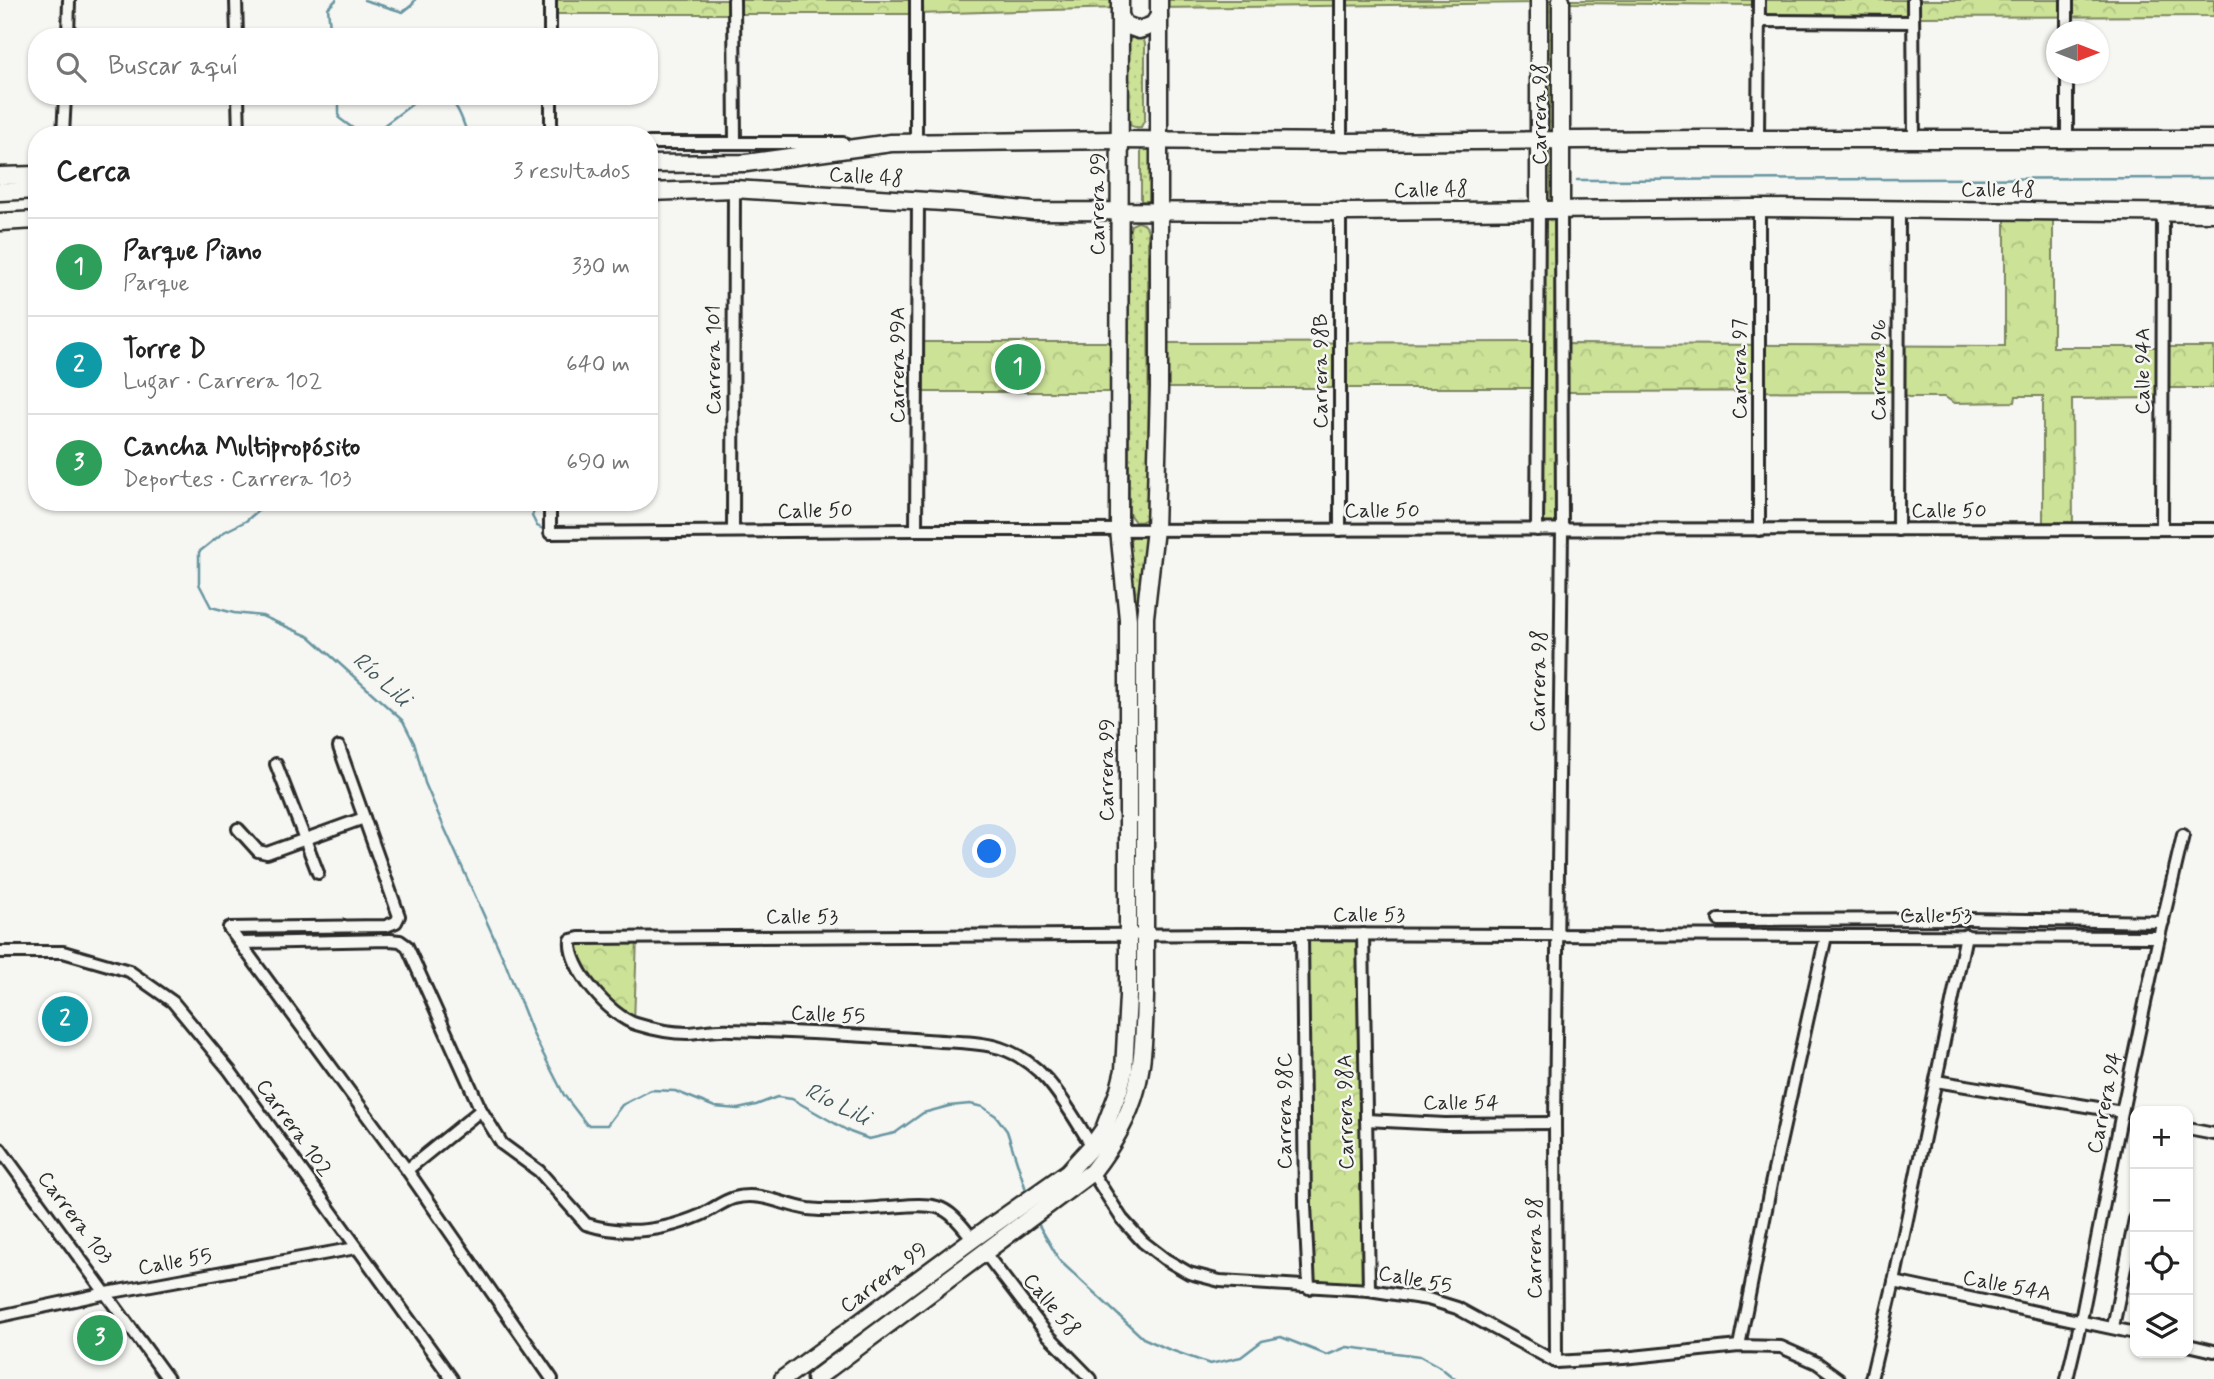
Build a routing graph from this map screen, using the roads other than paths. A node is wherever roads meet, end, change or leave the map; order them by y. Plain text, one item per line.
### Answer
1 (69, 0) edge
2 (236, 0) edge
3 (550, 0) edge
4 (734, 0) edge
5 (916, 0) edge
6 (1341, 0) edge
7 (1539, 0) edge
8 (1561, 0) edge
9 (1759, 0) edge
10 (1913, 0) edge
11 (2067, 0) edge
12 (1120, 8) edge
13 (1159, 8) edge
14 (1759, 20) junction
15 (2067, 21) edge
16 (1913, 22) junction
17 (68, 28) edge
18 (237, 28) edge
19 (551, 28) edge
20 (2067, 84) edge
21 (65, 105) edge
22 (238, 105) edge
23 (551, 105) edge
24 (63, 126) edge
25 (239, 126) edge
26 (551, 126) edge
27 (1759, 139) junction
28 (1914, 139) junction
29 (2067, 139) junction
30 (2214, 139) edge
31 (1119, 140) junction
32 (1159, 140) junction
33 (1539, 141) junction
34 (1561, 141) junction
35 (1341, 142) junction
36 (658, 143) edge
37 (735, 143) junction
38 (891, 143) junction
39 (916, 143) junction
40 (658, 164) edge
41 (28, 175) edge
42 (0, 176) edge
43 (734, 189) junction
44 (28, 190) edge
45 (0, 192) edge
46 (658, 192) edge
47 (918, 201) junction
48 (1759, 208) junction
49 (1119, 209) junction
50 (1539, 209) junction
51 (1561, 209) junction
52 (1159, 210) junction
53 (1899, 210) junction
54 (1340, 212) junction
55 (2163, 213) junction
56 (2214, 213) edge
57 (28, 220) edge
58 (0, 222) edge
59 (550, 511) edge
60 (1155, 529) junction
61 (2162, 529) junction
62 (2214, 529) edge
63 (916, 530) junction
64 (1119, 530) junction
65 (1340, 530) junction
66 (1537, 530) junction
67 (1562, 530) junction
68 (1759, 530) junction
69 (1898, 530) junction
70 (733, 531) junction
71 (339, 747) dead end
72 (275, 764) dead end
73 (364, 818) junction
74 (238, 830) dead end
75 (2183, 835) dead end
76 (305, 839) junction
77 (318, 873) dead end
78 (1719, 920) dead end
79 (2163, 922) junction
80 (1136, 934) junction
81 (1302, 934) junction
82 (1363, 934) junction
83 (1558, 935) junction
84 (1966, 935) junction
85 (1826, 936) junction
86 (2159, 937) junction
87 (579, 938) joint
88 (242, 943) junction
89 (0, 953) edge
90 (1937, 1081) junction
91 (481, 1110) junction
92 (2122, 1112) junction
93 (1366, 1120) junction
94 (1555, 1123) junction
95 (2193, 1130) edge
96 (2214, 1134) edge
97 (1092, 1146) junction
98 (0, 1149) edge
99 (407, 1170) junction
100 (1092, 1172) junction
101 (1054, 1190) junction
102 (1016, 1217) junction
103 (2132, 1232) edge
104 (972, 1239) junction
105 (356, 1248) junction
106 (985, 1253) junction
107 (1894, 1282) junction
108 (1309, 1287) junction
109 (1369, 1290) junction
110 (107, 1293) junction
111 (0, 1316) edge
112 (2081, 1320) junction
113 (2113, 1327) junction
114 (2130, 1332) edge
115 (1739, 1346) junction
116 (2193, 1346) edge
117 (2214, 1351) edge
118 (1556, 1362) junction
119 (804, 1364) junction
120 (168, 1379) edge
121 (452, 1379) edge
122 (552, 1379) edge
123 (783, 1379) edge
124 (815, 1379) edge
125 (1091, 1379) edge
126 (1839, 1379) edge
127 (1871, 1379) edge
128 (2067, 1379) edge

1 - 17 street
2 - 18 street
3 - 19 street
4 - 37 street
5 - 39 street
6 - 35 street
7 - 33 main road, Carrera 98
8 - 34 main road, Carrera 98
9 - 14 street
10 - 16 street
11 - 15 street
12 - 13 main road
12 - 31 main road, Carrera 99
13 - 32 main road, Carrera 99
14 - 16 street
14 - 27 street
16 - 28 street
20 - 29 street
21 - 24 street
22 - 25 street
23 - 26 street
27 - 28 main road, Calle 48
27 - 34 main road, Calle 48
28 - 29 main road, Calle 48
29 - 30 main road, Calle 48
31 - 32 main road, Calle 48
31 - 39 main road, Calle 48
31 - 49 main road, Carrera 99
32 - 35 main road, Calle 48
32 - 52 main road, Carrera 99
33 - 34 main road, Calle 48
33 - 35 main road, Calle 48
33 - 50 main road, Carrera 98
34 - 51 main road, Carrera 98
36 - 37 street, Calle 48
37 - 38 street, Calle 48
38 - 39 main road, Calle 48
38 - 40 main road, Calle 48
41 - 42 main road
43 - 46 main road, Calle 48
43 - 47 main road, Calle 48
43 - 70 street, Carrera 101
44 - 45 main road
47 - 49 main road, Calle 48
47 - 63 street, Carrera 99A
48 - 51 main road, Calle 48
48 - 53 main road, Calle 48
48 - 68 street, Carrera 97
49 - 52 main road, Calle 48
49 - 64 main road, Carrera 99
50 - 51 main road, Calle 48
50 - 54 main road, Calle 48
50 - 66 street, Carrera 98
51 - 67 street, Carrera 98
52 - 54 main road, Calle 48
52 - 60 main road, Carrera 99
53 - 55 main road, Calle 48
53 - 69 street, Carrera 96
54 - 65 street, Carrera 98B
55 - 56 main road, Calle 48
55 - 61 street, Calle 94A
57 - 58 main road
59 - 70 street, Calle 50
60 - 64 street, Calle 50
60 - 65 street, Calle 50
60 - 80 main road, Carrera 99
61 - 62 street, Calle 50
61 - 69 street, Calle 50
63 - 64 street, Calle 50
63 - 70 street, Calle 50
64 - 80 main road, Carrera 99
65 - 66 street, Calle 50
66 - 67 street, Calle 50
67 - 68 street, Calle 50
67 - 83 street, Carrera 98
68 - 69 street, Calle 50
71 - 73 street
72 - 76 street
73 - 76 street
73 - 88 street
74 - 76 street
75 - 79 street, Carrera 94
76 - 77 street
78 - 79 street, Calle 53
79 - 86 street, Carrera 94
80 - 81 street, Calle 53
80 - 87 street, Calle 53
80 - 97 main road, Carrera 99
80 - 100 main road, Carrera 99
81 - 82 street, Calle 53
81 - 108 street, Carrera 98C
82 - 83 street, Calle 53
82 - 93 street, Carrera 98A
83 - 85 street, Calle 53
83 - 94 street, Carrera 98
84 - 85 street, Calle 53
84 - 86 street, Calle 53
84 - 90 street
85 - 115 street
86 - 92 street, Carrera 94
87 - 97 street, Calle 55
88 - 91 street
88 - 99 street
89 - 105 street, Carrera 102
90 - 92 street
90 - 107 street
91 - 99 street
91 - 104 street
92 - 112 street, Carrera 94
93 - 94 street, Calle 54
93 - 109 street, Carrera 98A
94 - 118 street, Carrera 98
95 - 96 street
97 - 101 main road, Carrera 99
98 - 110 street, Carrera 103
99 - 122 street
100 - 101 main road, Carrera 99
100 - 108 street, Calle 55
101 - 102 main road, Carrera 99
102 - 104 main road, Carrera 99
102 - 106 main road, Carrera 99
103 - 113 street
104 - 119 main road, Carrera 99
105 - 110 street, Calle 55
105 - 121 street, Carrera 102
106 - 124 main road, Carrera 99
106 - 125 street, Calle 58
107 - 112 street, Calle 54A
107 - 127 street
108 - 109 street, Calle 55
109 - 118 street, Calle 55
110 - 111 street, Calle 55
110 - 120 street, Carrera 103
112 - 113 street, Calle 54A
112 - 128 street, Carrera 94
113 - 114 street, Calle 54A
115 - 118 street
115 - 126 street
116 - 117 street
119 - 123 main road, Carrera 99
119 - 124 street

